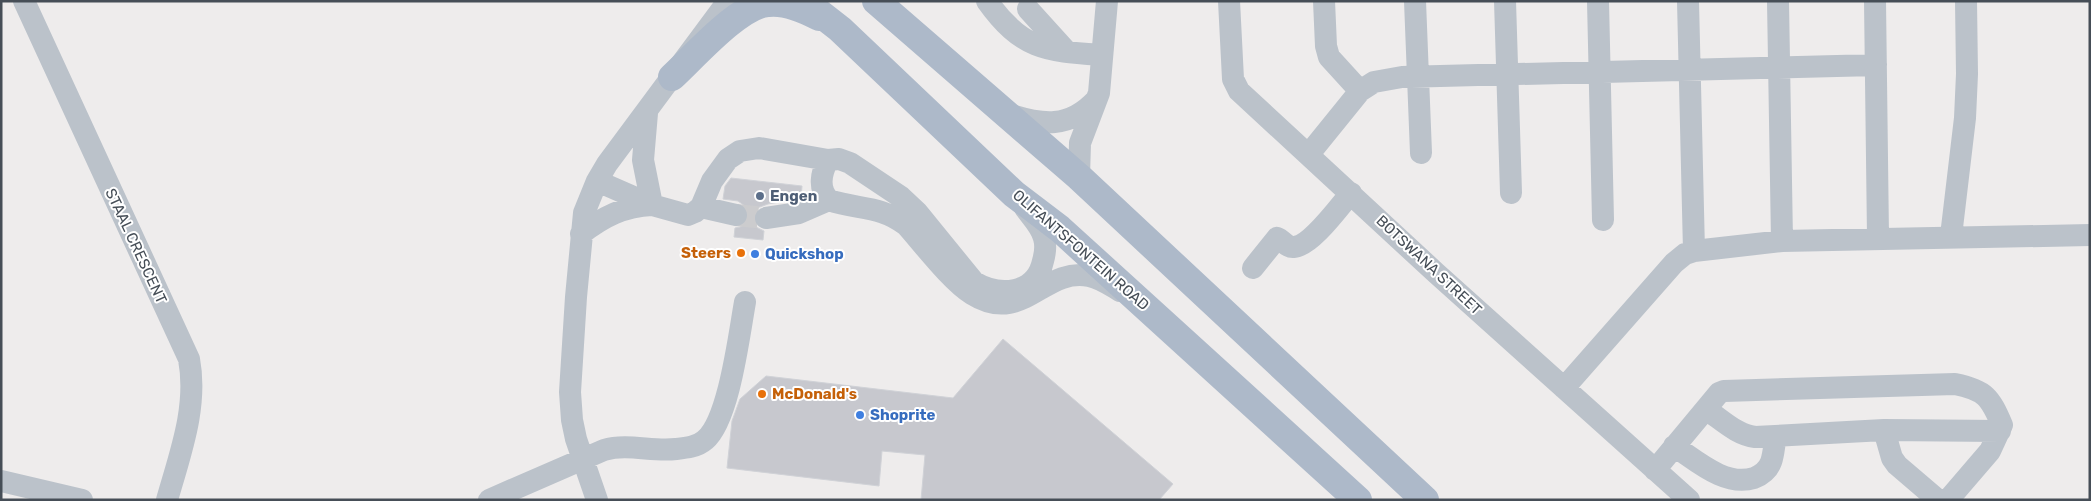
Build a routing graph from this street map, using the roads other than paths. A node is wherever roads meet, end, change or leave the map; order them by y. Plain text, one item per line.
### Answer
1 (24, 1) edge
2 (728, 1) edge
3 (804, 1) edge
4 (876, 1) edge
5 (987, 1) edge
6 (1108, 1) edge
7 (1229, 1) edge
8 (1324, 1) edge
9 (1415, 1) edge
10 (1505, 1) edge
11 (1598, 1) edge
12 (1688, 1) edge
13 (1778, 1) edge
14 (1875, 1) edge
15 (1966, 1) edge
16 (1028, 8) dead end
17 (840, 29) junction
18 (1067, 52) junction
19 (1102, 55) junction
20 (1876, 65) junction
21 (1779, 66) junction
22 (1690, 70) junction
23 (1601, 72) junction
24 (1506, 73) junction
25 (1417, 76) junction
26 (672, 77) junction
27 (1360, 91) junction
28 (1098, 99) junction
29 (648, 109) junction
30 (1007, 113) junction
31 (1421, 153) dead end
32 (1308, 154) junction
33 (828, 160) junction
34 (1079, 177) junction
35 (597, 181) junction
36 (1351, 193) junction
37 (1511, 193) dead end
38 (1014, 194) junction
39 (829, 200) junction
40 (652, 205) junction
41 (701, 207) junction
42 (736, 215) tunnel mouth
43 (766, 218) tunnel mouth
44 (1603, 220) dead end
45 (581, 234) junction
46 (2090, 235) edge
47 (1951, 236) junction
48 (1878, 237) junction
49 (1782, 241) junction
50 (1694, 251) junction
51 (1253, 268) dead end
52 (745, 302) dead end
53 (1147, 307) junction
54 (1564, 388) junction
55 (1707, 410) junction
56 (1884, 430) junction
57 (2000, 431) junction
58 (1776, 436) junction
59 (1674, 446) junction
60 (582, 458) junction
61 (1655, 470) junction
62 (1, 481) edge
63 (82, 500) edge
64 (168, 500) edge
65 (489, 500) edge
66 (596, 500) edge
67 (1358, 500) edge
68 (1424, 500) edge
69 (1689, 500) edge
70 (1938, 500) edge
71 (1948, 500) edge

1 - 64 street, STAAL CRESCENT
2 - 26 street
3 - 17 main road, OLIFANTSFONTEIN ROAD
4 - 30 main road
5 - 18 street
6 - 19 street
7 - 32 street, BOTSWANA STREET
8 - 27 street
9 - 25 street
10 - 24 street
11 - 23 street
12 - 22 street
13 - 21 street
14 - 20 street
15 - 47 street
16 - 18 street
17 - 26 main road
17 - 38 main road, OLIFANTSFONTEIN ROAD
18 - 19 street
19 - 28 street
20 - 21 street
20 - 48 street
21 - 22 street
21 - 49 street
22 - 23 street
22 - 50 street
23 - 24 street
23 - 44 street
24 - 25 street
24 - 37 street
25 - 27 street
25 - 31 street
26 - 29 street
27 - 32 street
28 - 30 street
28 - 34 street
29 - 35 street
29 - 40 street
30 - 34 main road
32 - 36 street, BOTSWANA STREET
33 - 38 street
33 - 39 street
33 - 41 street
34 - 68 main road
35 - 40 street
35 - 45 street
36 - 51 street
36 - 54 street, BOTSWANA STREET
38 - 53 main road, OLIFANTSFONTEIN ROAD
39 - 43 street
39 - 53 street
40 - 41 street
40 - 45 street
41 - 42 street
45 - 60 street
46 - 47 street
47 - 48 street
48 - 49 street
49 - 50 street
50 - 54 street
52 - 60 street
53 - 67 main road, OLIFANTSFONTEIN ROAD
54 - 61 street, BOTSWANA STREET
55 - 57 street
55 - 58 street
55 - 59 street
56 - 57 street
56 - 58 street
56 - 70 street
57 - 71 street
58 - 59 street
59 - 61 street
60 - 65 street
60 - 66 street
61 - 69 street, BOTSWANA STREET
62 - 63 street

